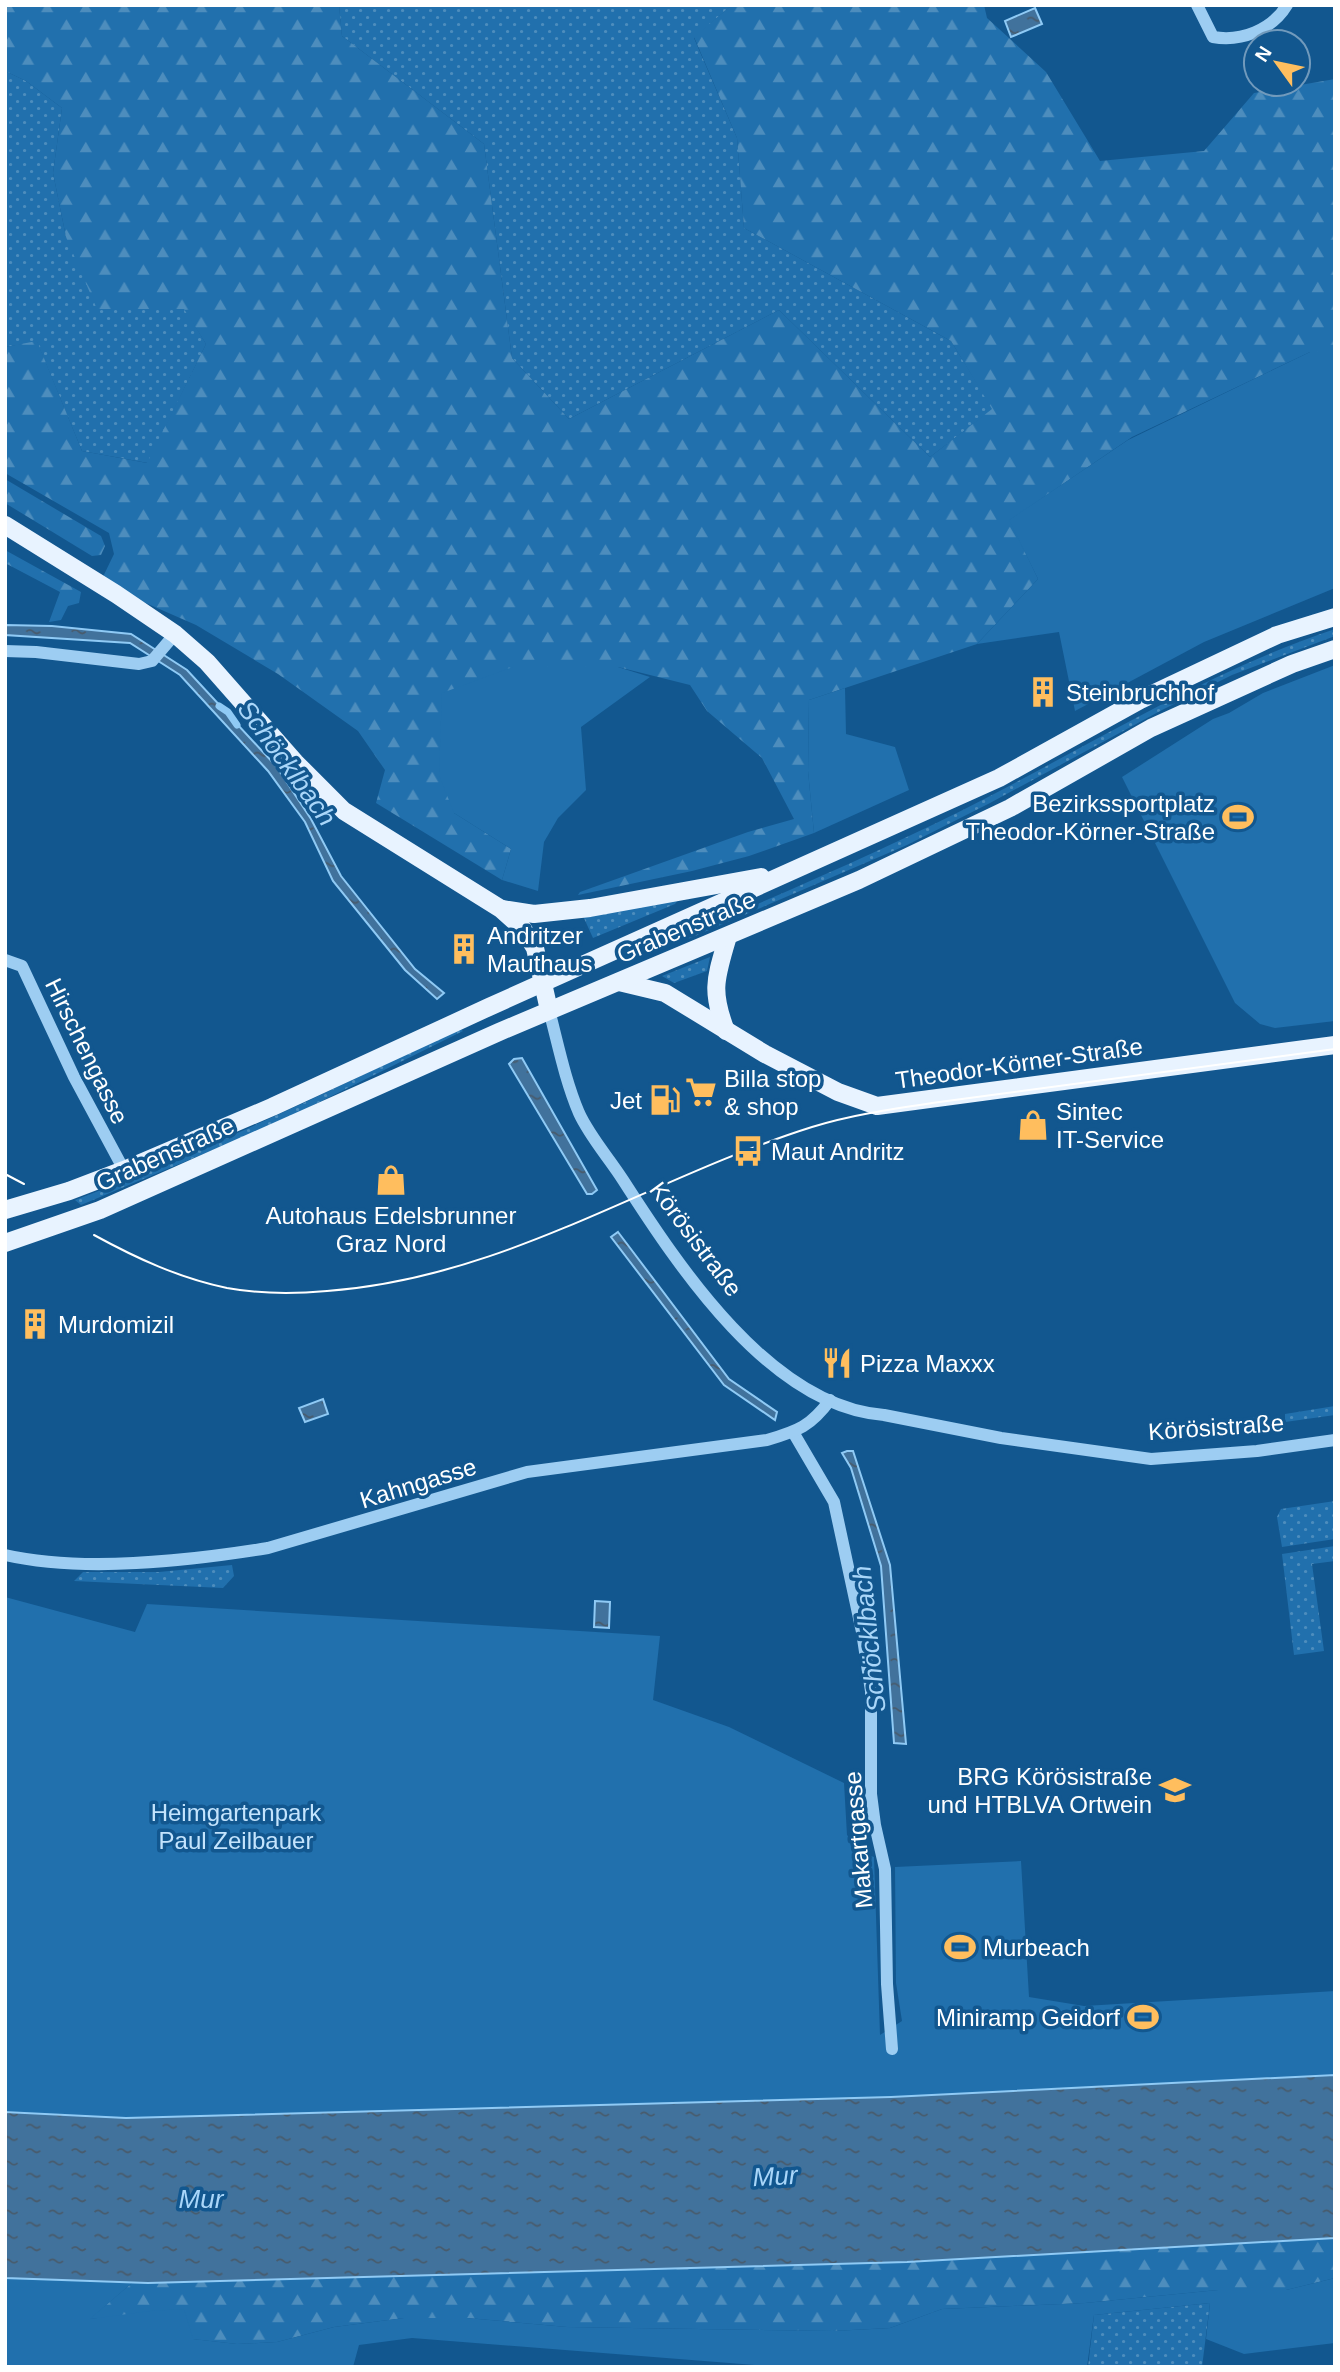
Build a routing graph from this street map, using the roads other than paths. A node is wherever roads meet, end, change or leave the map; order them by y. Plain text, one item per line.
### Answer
1 (1197, 5) edge
2 (1287, 5) edge
3 (5, 525) edge
4 (1335, 617) edge
5 (175, 634) junction
6 (1335, 649) edge
7 (5, 651) edge
8 (792, 871) junction
9 (501, 909) junction
10 (728, 936) junction
11 (5, 960) edge
12 (619, 982) junction
13 (542, 984) junction
14 (549, 1010) junction
15 (726, 1031) junction
16 (1335, 1045) edge
17 (124, 1170) junction
18 (5, 1210) edge
19 (5, 1243) edge
20 (830, 1400) junction
21 (796, 1431) junction
22 (1335, 1440) edge
23 (5, 1555) edge
24 (892, 2049) dead end

1 - 2 street
3 - 5 main road, Körösistraße
4 - 8 main road, Grabenstraße
5 - 7 street
5 - 9 main road, Körösistraße
6 - 10 main road, Grabenstraße
8 - 9 main road
8 - 13 main road, Grabenstraße
9 - 13 main road, Körösistraße
10 - 12 main road, Grabenstraße
10 - 15 main road
11 - 17 street, Hirschengasse
12 - 14 main road, Grabenstraße
12 - 15 main road, Theodor-Körner-Straße
13 - 14 main road, Körösistraße
13 - 17 main road, Grabenstraße
14 - 19 main road, Grabenstraße
14 - 20 street, Körösistraße
15 - 16 main road, Theodor-Körner-Straße
17 - 18 main road, Grabenstraße
20 - 21 street, Kahngasse
20 - 22 street, Körösistraße
21 - 23 street, Kahngasse
21 - 24 street, Makartgasse

